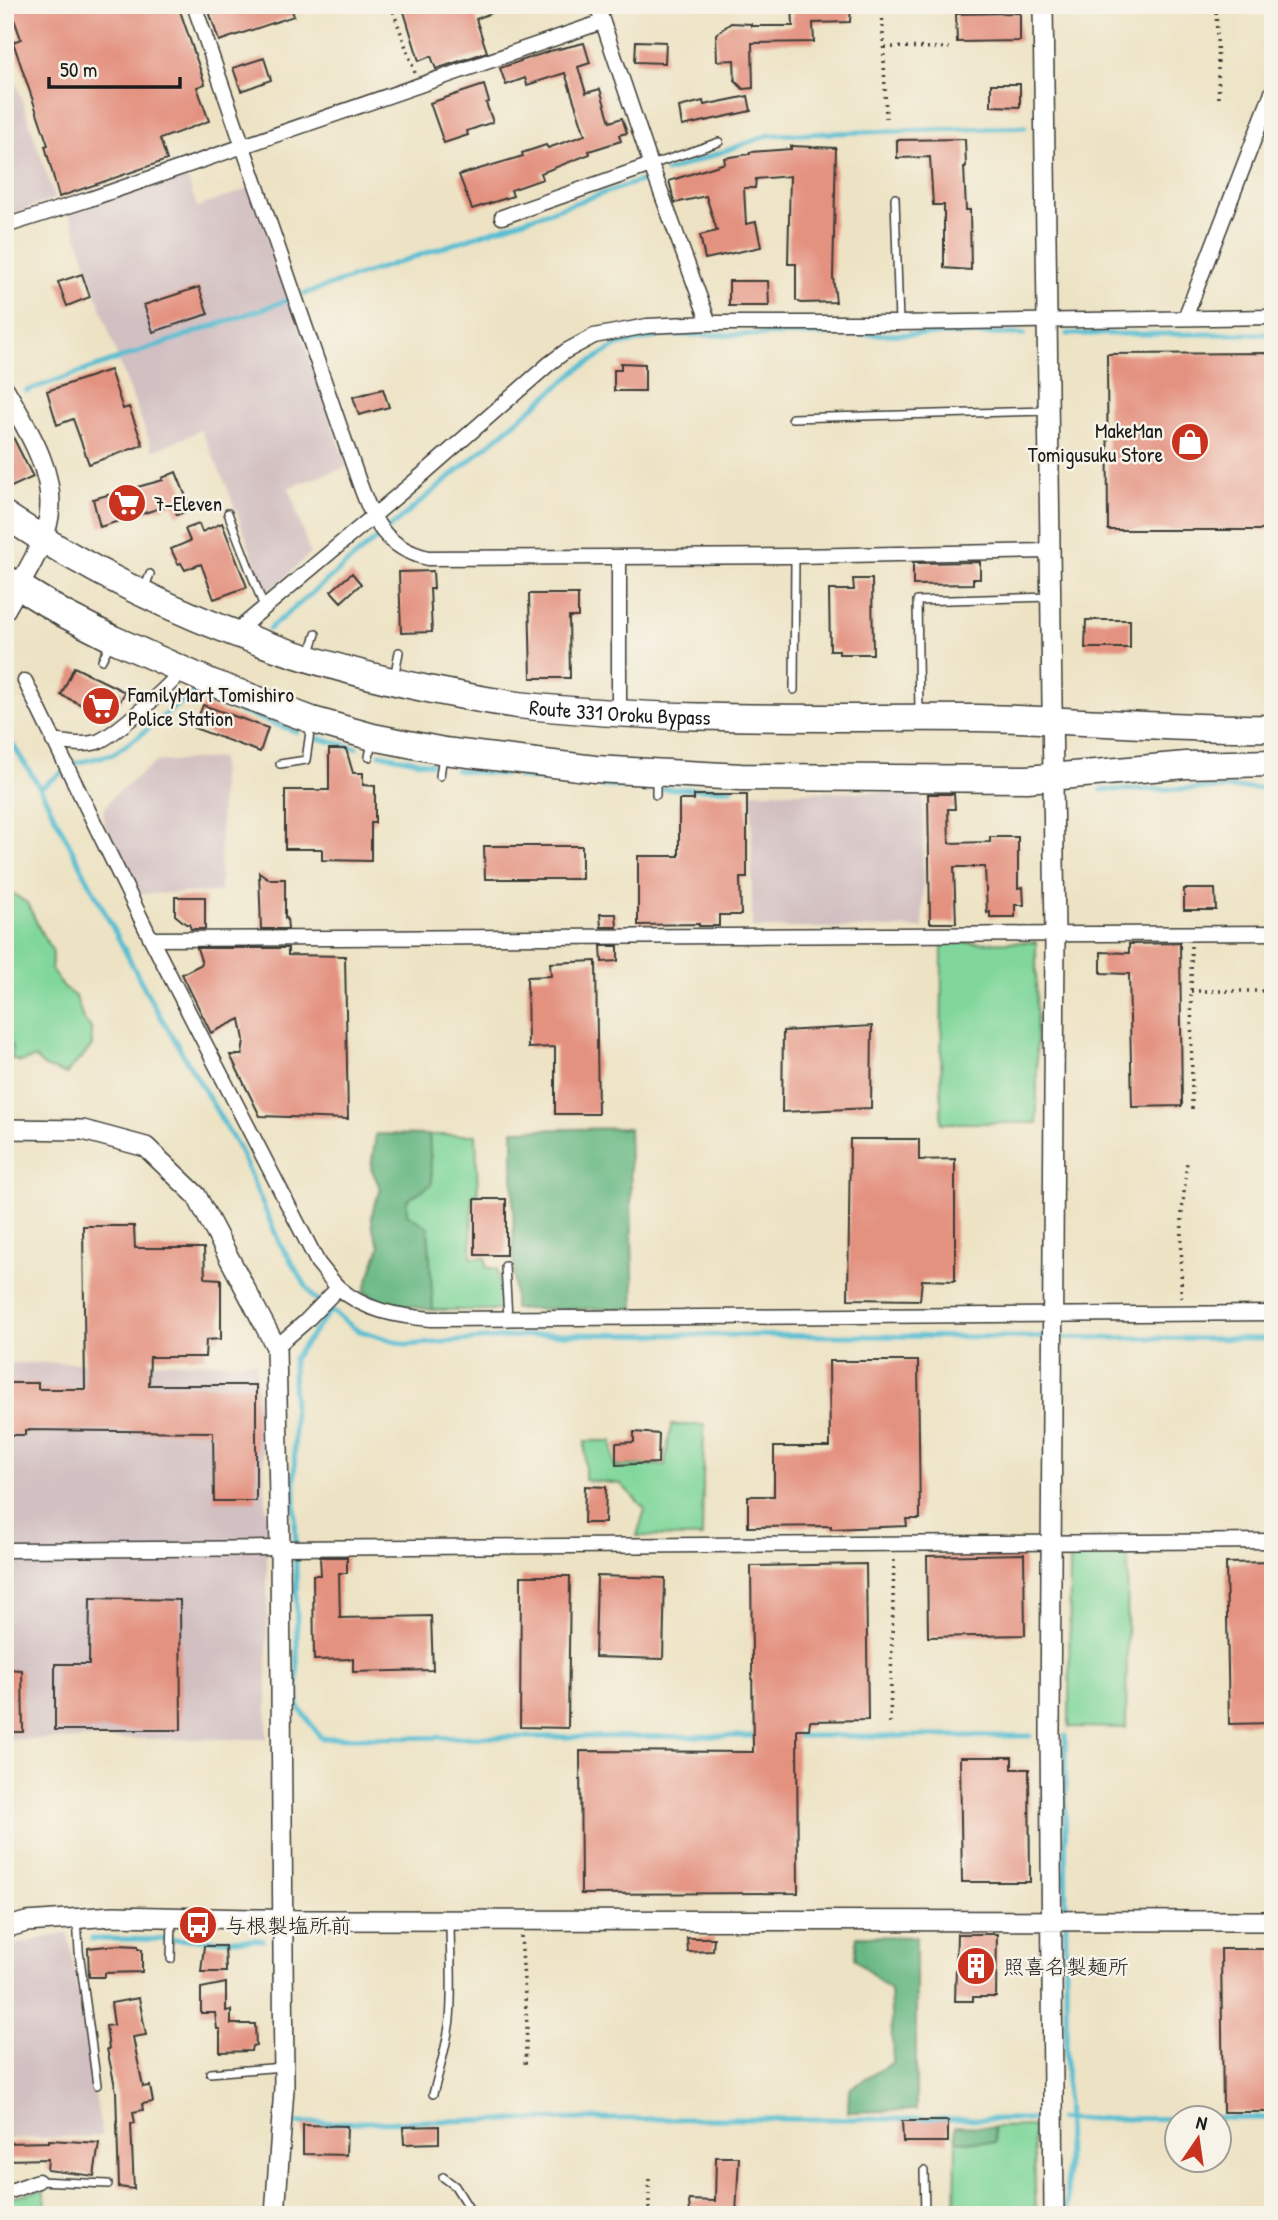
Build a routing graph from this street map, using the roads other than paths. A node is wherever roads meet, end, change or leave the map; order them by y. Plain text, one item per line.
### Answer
1 (194, 5) edge
2 (597, 5) edge
3 (1043, 5) edge
4 (601, 22) junction
5 (1273, 90) edge
6 (719, 142) dead end
7 (242, 146) junction
8 (650, 165) junction
9 (895, 198) dead end
10 (502, 216) dead end
11 (5, 226) edge
12 (1273, 317) edge
13 (1185, 318) junction
14 (1047, 321) junction
15 (709, 323) junction
16 (899, 323) junction
17 (5, 390) edge
18 (1049, 411) junction
19 (792, 418) dead end
20 (228, 513) dead end
21 (5, 515) edge
22 (373, 518) junction
23 (42, 540) junction
24 (1050, 551) junction
25 (795, 556) junction
26 (619, 558) junction
27 (12, 582) edge
28 (1051, 597) junction
29 (264, 607) junction
30 (5, 610) edge
31 (233, 634) junction
32 (400, 652) dead end
33 (182, 670) junction
34 (25, 681) dead end
35 (393, 682) junction
36 (793, 690) dead end
37 (619, 713) junction
38 (919, 718) junction
39 (312, 720) junction
40 (1052, 721) junction
41 (1273, 728) edge
42 (55, 747) junction
43 (1273, 763) edge
44 (280, 764) dead end
45 (1052, 778) junction
46 (1273, 933) edge
47 (1055, 935) junction
48 (150, 939) junction
49 (5, 1129) edge
50 (505, 1266) dead end
51 (338, 1288) junction
52 (1273, 1313) edge
53 (1054, 1315) junction
54 (508, 1319) junction
55 (276, 1346) junction
56 (1052, 1541) junction
57 (1273, 1541) edge
58 (280, 1549) junction
59 (5, 1550) edge
60 (77, 1918) junction
61 (284, 1919) junction
62 (450, 1920) junction
63 (1052, 1920) junction
64 (1273, 1921) edge
65 (172, 1923) junction
66 (5, 1928) edge
67 (171, 1959) dead end
68 (284, 2067) junction
69 (210, 2073) dead end
70 (97, 2085) dead end
71 (433, 2094) dead end
72 (924, 2171) dead end
73 (443, 2176) dead end
74 (38, 2181) joint
75 (108, 2184) dead end
76 (5, 2193) edge
77 (275, 2215) edge
78 (474, 2215) edge
79 (925, 2215) edge
80 (1054, 2215) edge

1 - 7 street
2 - 4 street
3 - 14 street
4 - 7 street
4 - 8 street
5 - 13 street
6 - 8 lane
7 - 11 street
7 - 22 street
8 - 10 street
8 - 15 street
9 - 16 lane
12 - 13 street
13 - 14 street
14 - 16 street
14 - 18 street
15 - 16 street
15 - 22 street
17 - 23 street
18 - 19 lane
18 - 24 street
20 - 29 lane
21 - 23 highway, Route 331 Oroku Bypass
22 - 26 street
22 - 29 street
23 - 27 street
23 - 31 highway, Route 331 Oroku Bypass
24 - 25 street
24 - 28 street
25 - 26 street
25 - 36 lane
26 - 37 street
27 - 30 street
27 - 33 highway
28 - 38 lane
28 - 40 street
29 - 31 street
31 - 35 highway, Route 331 Oroku Bypass
32 - 35 lane
33 - 39 highway
33 - 42 street
34 - 42 street
35 - 37 highway, Route 331 Oroku Bypass
37 - 38 highway, Route 331 Oroku Bypass
38 - 40 highway, Route 331 Oroku Bypass
39 - 44 lane
39 - 45 highway
40 - 41 highway, Route 331 Oroku Bypass
40 - 45 street
42 - 48 street
43 - 45 highway
45 - 47 street
46 - 47 street
47 - 48 street
47 - 53 street
48 - 51 street
49 - 55 street
50 - 54 lane
51 - 54 street
51 - 55 street
52 - 53 street
53 - 54 street
53 - 56 street
55 - 58 street
56 - 57 street
56 - 58 street
56 - 63 street
58 - 59 street
58 - 61 street
60 - 65 street
60 - 66 street
60 - 70 lane
61 - 62 street
61 - 65 street
61 - 68 street
62 - 63 street
62 - 71 lane
63 - 64 street
63 - 80 street
65 - 67 lane
68 - 69 lane
68 - 77 street
72 - 79 lane
73 - 78 lane
74 - 75 lane
74 - 76 street

